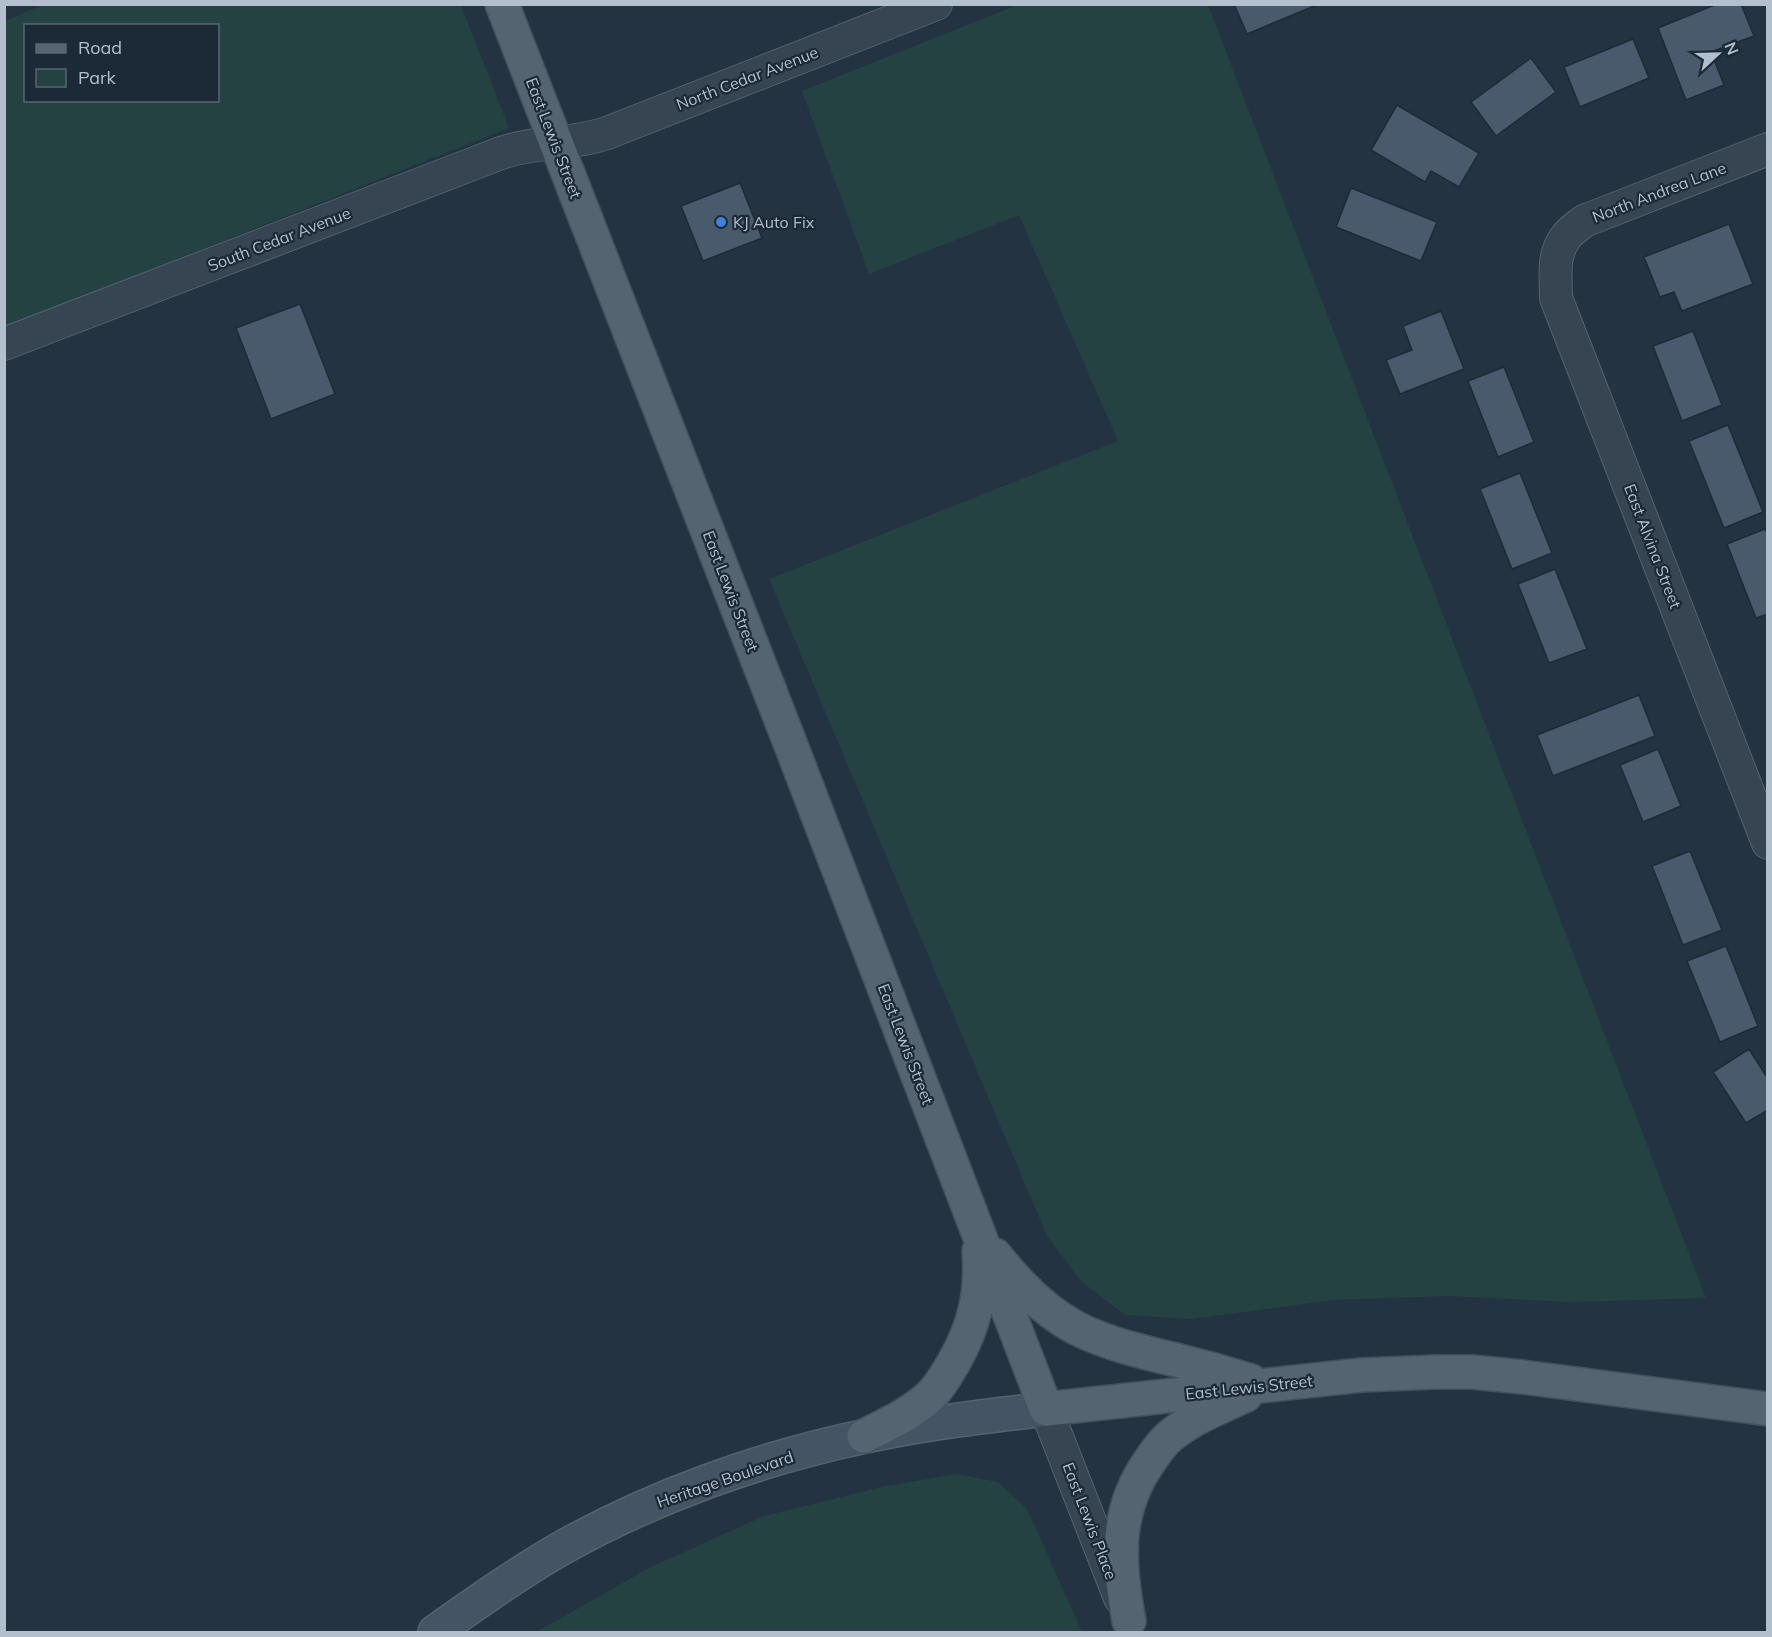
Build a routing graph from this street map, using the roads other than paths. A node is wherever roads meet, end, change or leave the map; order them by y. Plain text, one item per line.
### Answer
1 (502, 4) edge
2 (936, 4) edge
3 (556, 143) junction
4 (1767, 149) edge
5 (1559, 247) joint
6 (4, 344) edge
7 (1767, 843) edge
8 (977, 1229) junction
9 (1265, 1385) junction
10 (1046, 1409) junction
11 (1767, 1409) edge
12 (864, 1436) junction
13 (1131, 1627) edge
14 (435, 1632) edge

1 - 3 main road, East Lewis Street
2 - 3 street, North Cedar Avenue
3 - 6 street, South Cedar Avenue
3 - 8 main road, East Lewis Street
4 - 5 street, North Andrea Lane
5 - 7 street, East Alvina Street
8 - 9 main road
8 - 10 main road, East Lewis Street
8 - 12 main road
9 - 10 main road, East Lewis Street
9 - 11 main road, East Lewis Street
9 - 13 main road
10 - 12 main road, Heritage Boulevard
10 - 13 street, East Lewis Place
12 - 14 main road, Heritage Boulevard

